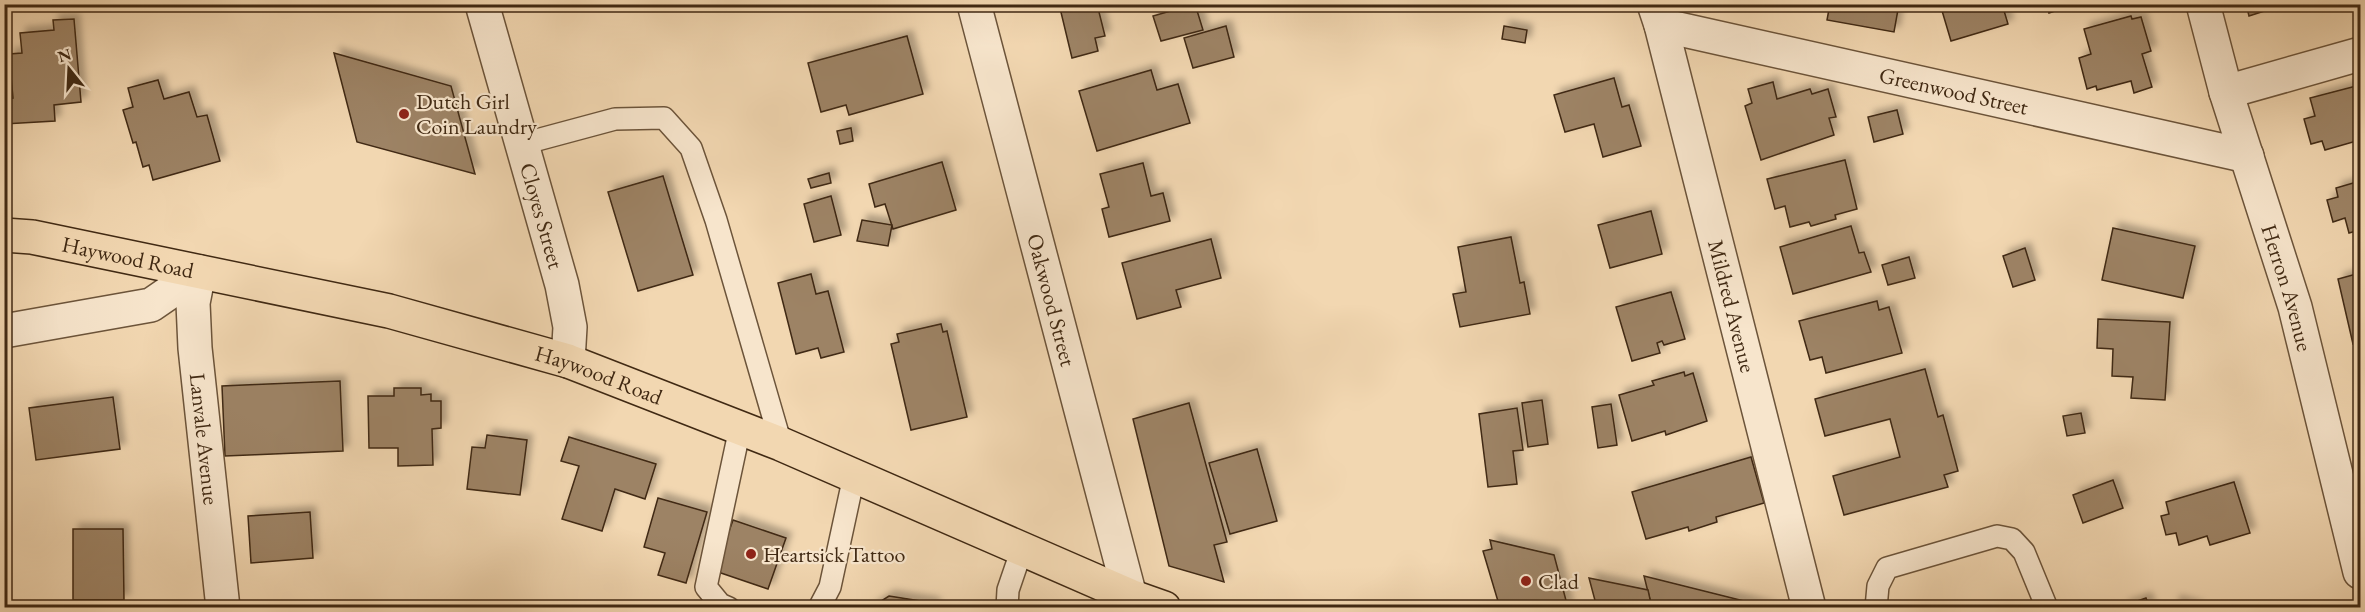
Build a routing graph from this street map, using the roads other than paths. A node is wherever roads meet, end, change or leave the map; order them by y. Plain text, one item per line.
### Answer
1 (482, 4) edge
2 (974, 4) edge
3 (2203, 4) edge
4 (1658, 15) edge
5 (2361, 54) edge
6 (2226, 92) junction
7 (522, 144) junction
8 (2247, 156) junction
9 (4, 234) edge
10 (199, 272) junction
11 (4, 331) edge
12 (568, 361) junction
13 (740, 428) junction
14 (781, 444) junction
15 (854, 476) junction
16 (1022, 549) junction
17 (2361, 572) edge
18 (1130, 596) junction
19 (1815, 606) edge
20 (223, 608) edge
21 (729, 608) edge
22 (819, 608) edge
23 (1007, 608) edge
24 (1164, 608) edge
25 (1876, 608) edge
26 (2047, 608) edge

1 - 7 street, Cloyes Street
2 - 18 street, Oakwood Street
3 - 6 street, Herron Avenue
4 - 8 street, Greenwood Street
4 - 19 street, Mildred Avenue
5 - 6 street
6 - 8 street, Herron Avenue
7 - 12 street, Cloyes Street
7 - 14 lane
8 - 17 street, Herron Avenue
9 - 10 main road, Haywood Road
10 - 11 street
10 - 12 main road, Haywood Road
10 - 20 street, Lanvale Avenue
12 - 13 main road, Haywood Road
13 - 14 main road, Haywood Road
13 - 21 lane
14 - 15 main road, Haywood Road
15 - 16 main road, Haywood Road
15 - 22 lane
16 - 18 main road, Haywood Road
16 - 23 lane
18 - 24 main road, Haywood Road
25 - 26 lane

